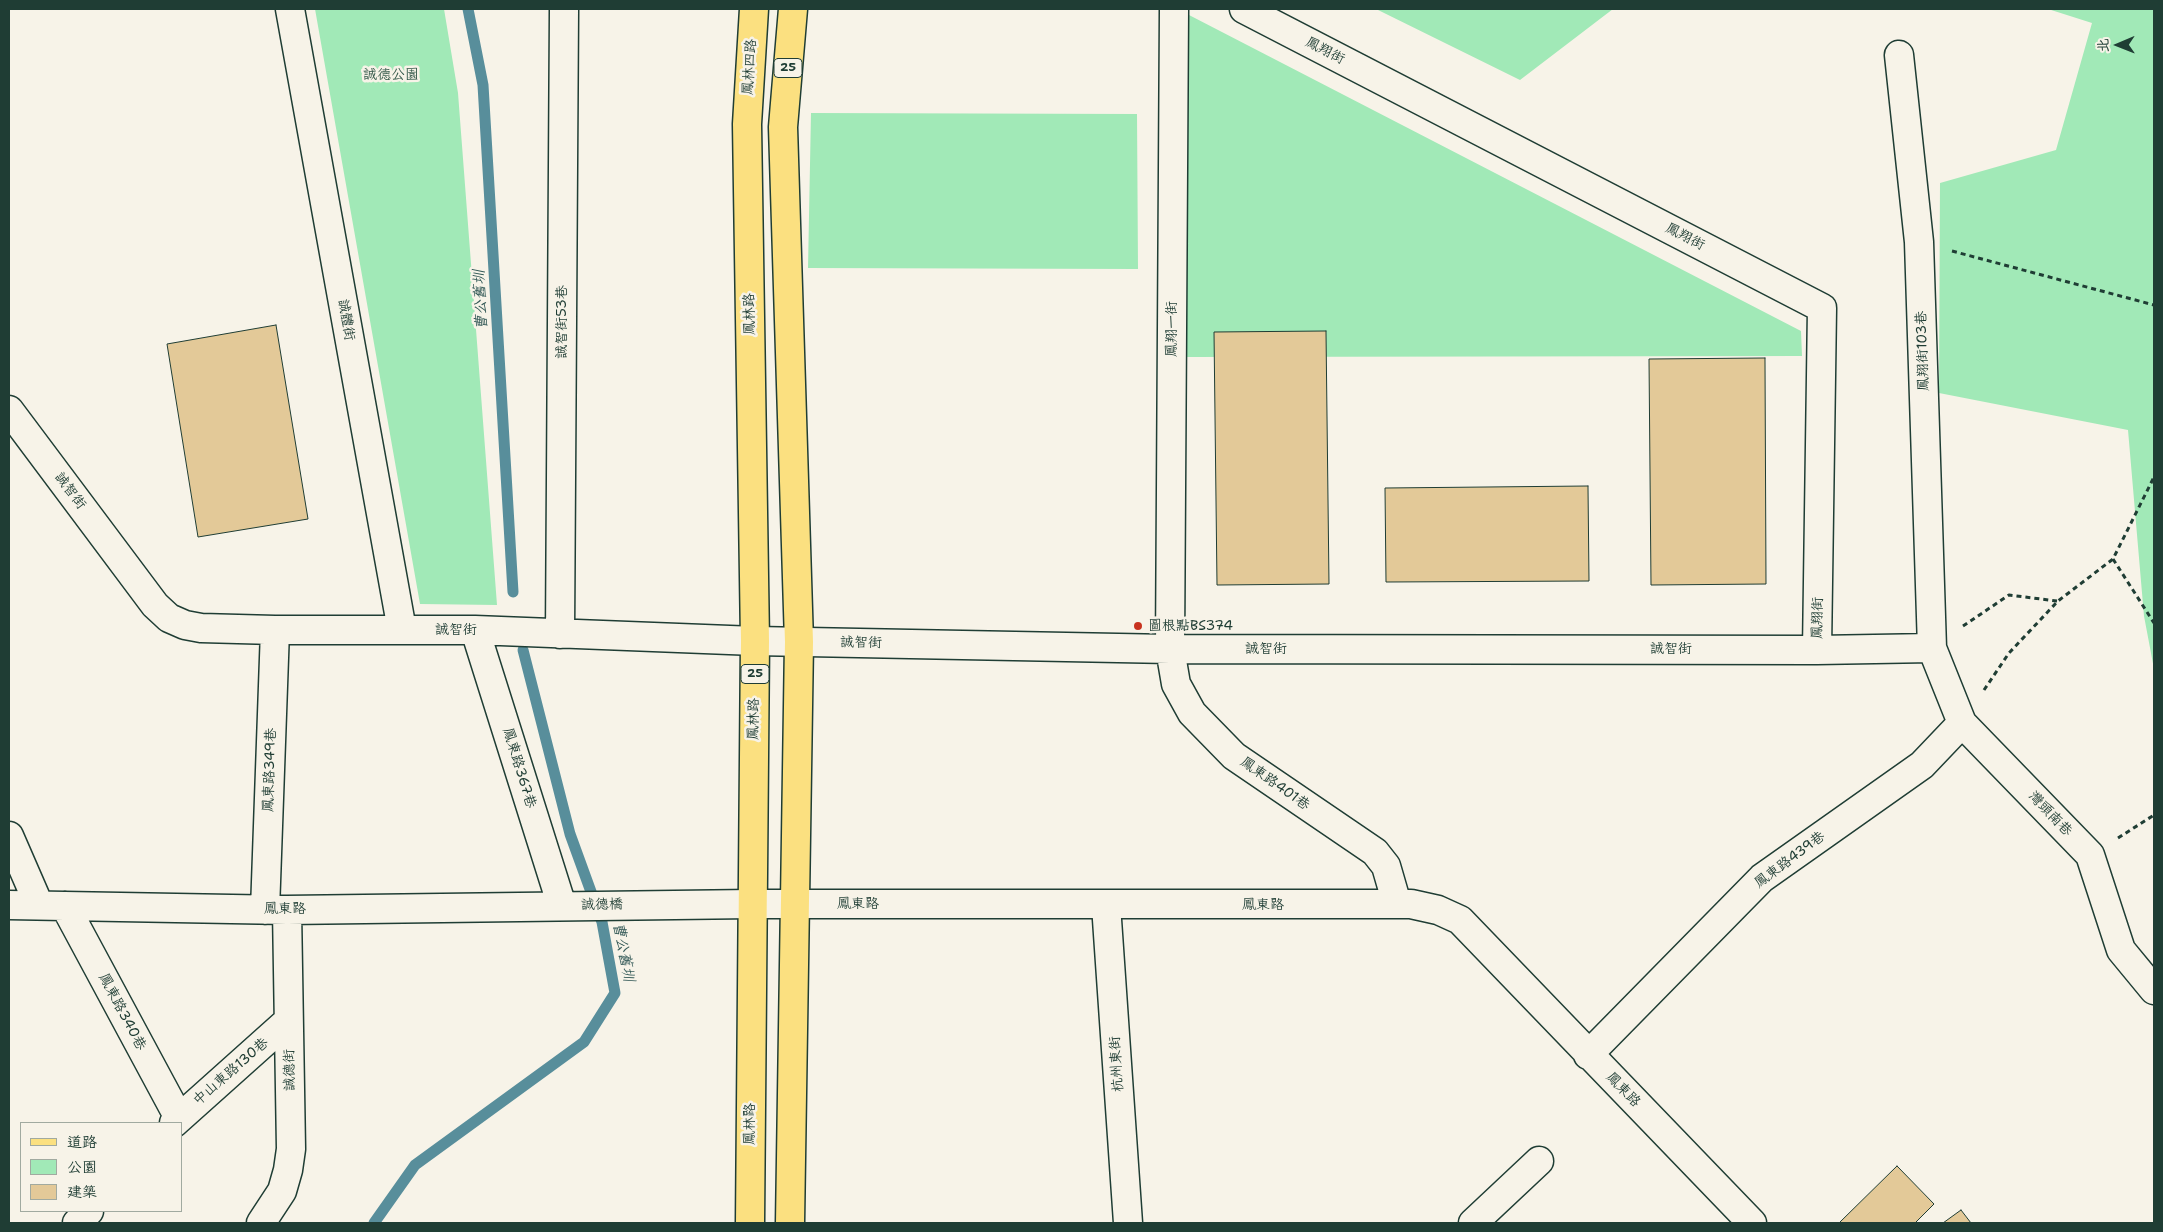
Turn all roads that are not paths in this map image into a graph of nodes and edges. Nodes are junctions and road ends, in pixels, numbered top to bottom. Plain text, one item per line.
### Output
1 (290, 9) edge
2 (754, 9) edge
3 (793, 9) edge
4 (1174, 9) edge
5 (1244, 9) edge
6 (564, 10) dead end
7 (1899, 55) dead end
8 (747, 124) joint
9 (9, 410) edge
10 (275, 630) junction
11 (402, 630) junction
12 (476, 630) junction
13 (560, 634) junction
14 (755, 641) junction
15 (799, 642) junction
16 (1932, 648) junction
17 (1170, 649) junction
18 (1817, 650) junction
19 (1962, 723) junction
20 (9, 836) edge
21 (752, 904) junction
22 (794, 904) junction
23 (1397, 904) junction
24 (9, 905) edge
25 (642, 905) joint
26 (52, 906) junction
27 (562, 906) junction
28 (1106, 906) junction
29 (276, 910) junction
30 (2154, 990) edge
31 (288, 1021) junction
32 (1588, 1055) junction
33 (176, 1120) edge
34 (1539, 1161) dead end
35 (89, 1212) edge
36 (77, 1223) edge
37 (261, 1223) edge
38 (750, 1223) edge
39 (790, 1223) edge
40 (1128, 1223) edge
41 (1473, 1223) edge
42 (1752, 1223) edge

1 - 11 street, 誠體街
2 - 8 main road, 鳳林四路 / 25
3 - 15 main road, 25
4 - 17 street, 鳳翔一街
5 - 18 street, 鳳翔街
6 - 13 street, 誠智街53巷
7 - 16 street, 鳳翔街103巷
8 - 14 main road, 鳳林路 / 25
9 - 10 street, 誠智街
10 - 11 street, 誠智街
10 - 29 street, 鳳東路349巷
11 - 12 street, 誠智街
12 - 13 street, 誠智街
12 - 27 street, 鳳東路367巷
13 - 14 street, 誠智街
14 - 15 street, 誠智街
14 - 21 main road, 鳳林路 / 25
15 - 17 street, 誠智街
15 - 22 main road, 25
16 - 18 street, 誠智街
16 - 19 street, 灣頭南巷
17 - 18 street, 誠智街
17 - 23 street, 鳳東路401巷
19 - 30 street, 灣頭南巷
19 - 32 street, 鳳東路439巷
20 - 26 street, 鳳東路340巷
21 - 22 street, 鳳東路
21 - 25 street, 鳳東路
21 - 38 main road, 鳳林路 / 25
22 - 28 street, 鳳東路
22 - 39 main road, 25
23 - 28 street, 鳳東路
23 - 32 street, 鳳東路
24 - 26 street, 鳳東路
25 - 27 street, 誠德橋
26 - 29 street, 鳳東路
26 - 33 street, 鳳東路340巷
27 - 29 street, 鳳東路
28 - 40 street, 杭州東街
29 - 31 street, 誠德街
31 - 33 street, 中山東路130巷
31 - 37 street, 誠德街
32 - 42 street, 鳳東路
34 - 41 street
35 - 36 street

